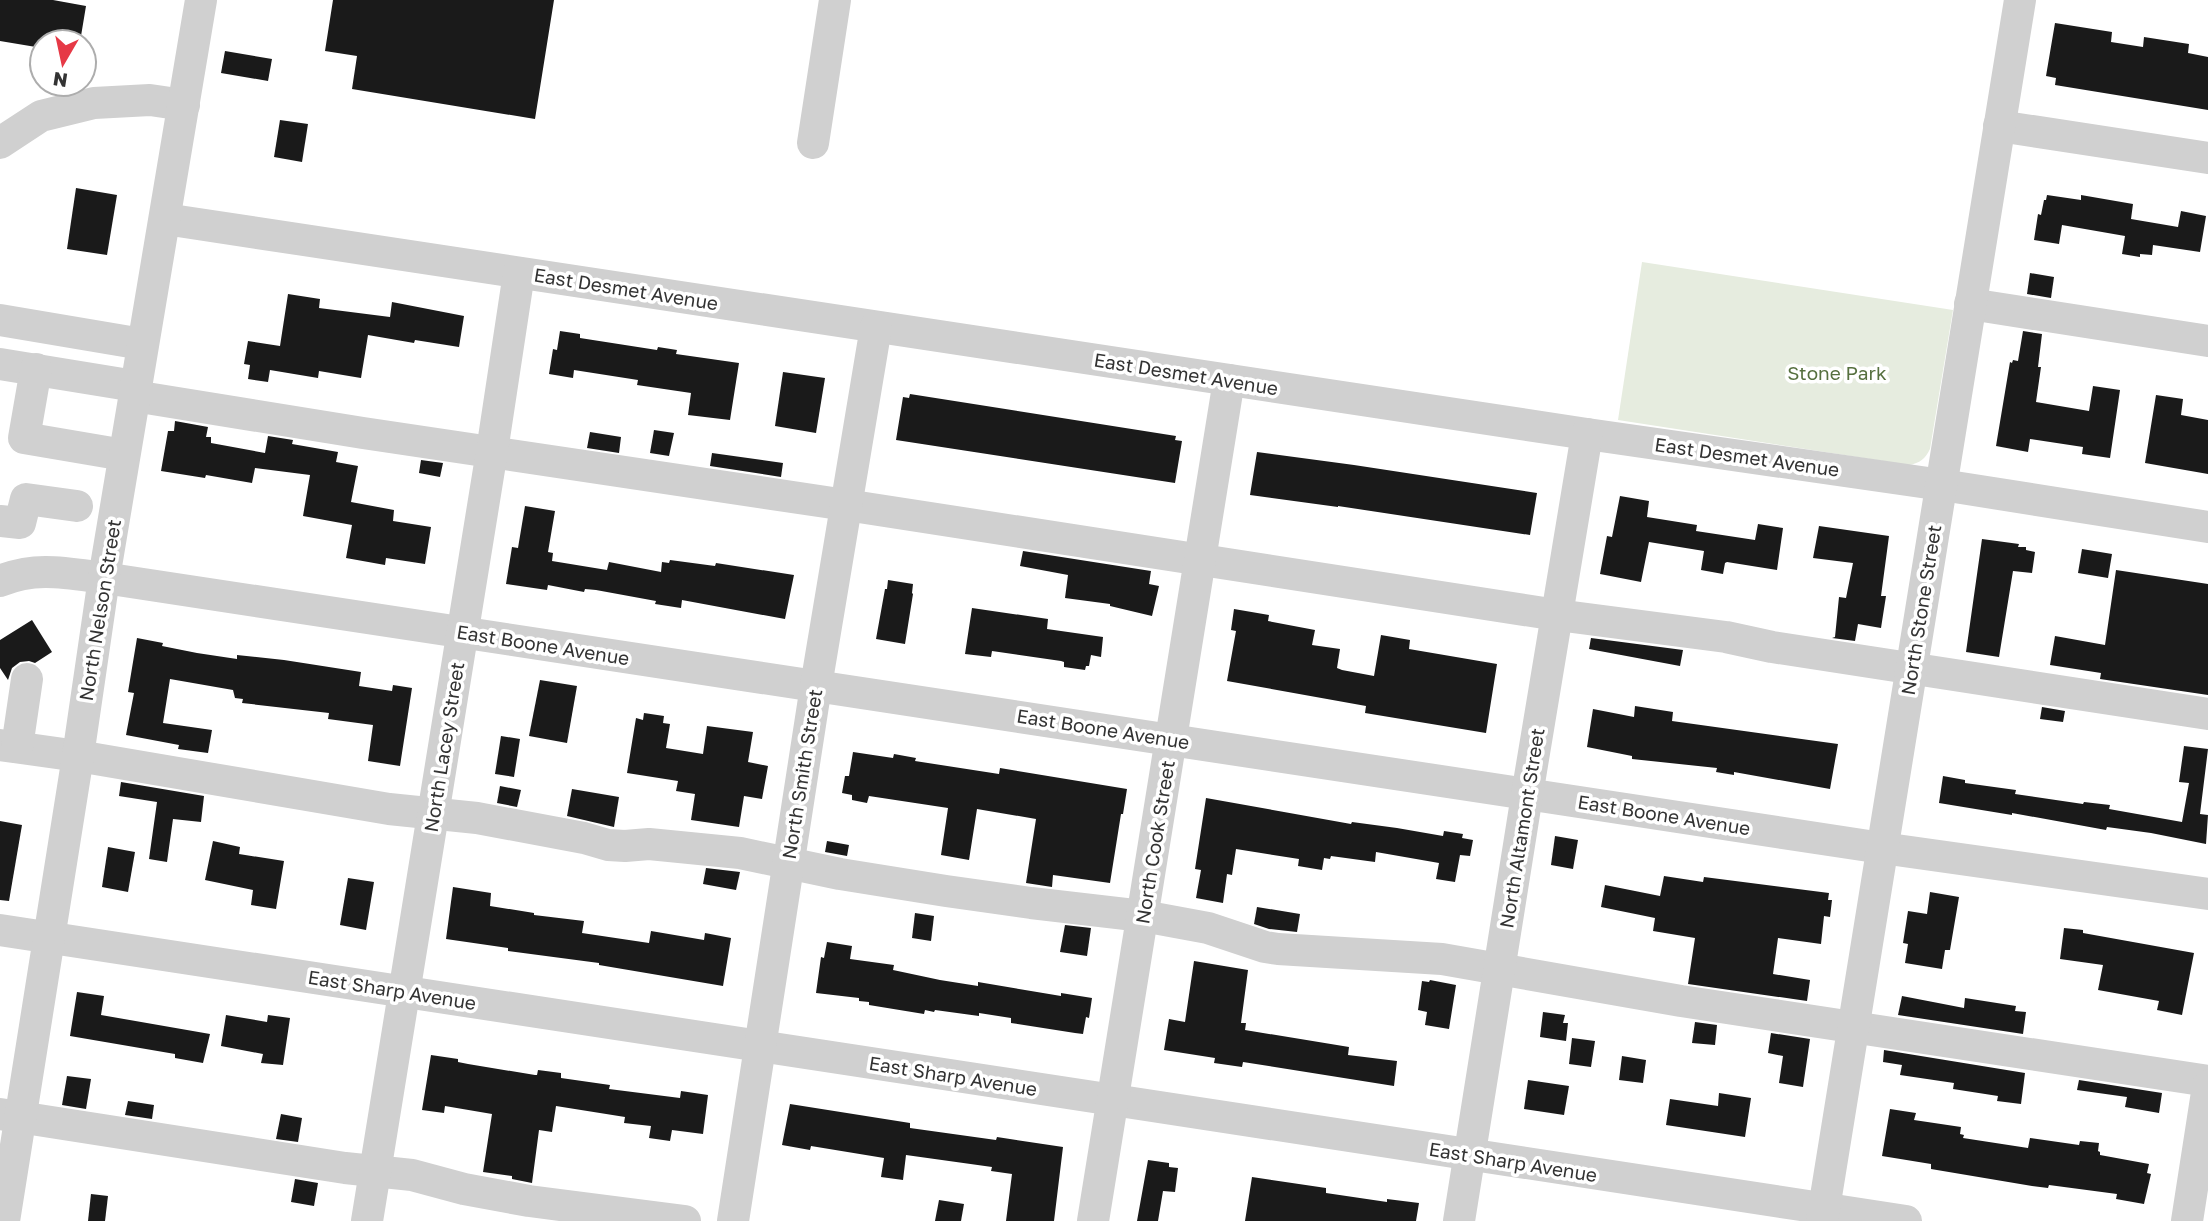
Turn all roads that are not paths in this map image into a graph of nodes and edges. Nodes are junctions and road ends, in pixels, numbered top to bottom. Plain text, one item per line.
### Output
1 (201, 0) edge
2 (835, 0) edge
3 (2020, 0) edge
4 (184, 106) junction
5 (1999, 126) junction
6 (0, 143) edge
7 (813, 143) dead end
8 (2208, 158) edge
9 (165, 219) junction
10 (519, 273) junction
11 (1970, 304) junction
12 (0, 320) edge
13 (876, 327) junction
14 (2208, 341) edge
15 (142, 344) junction
16 (0, 364) edge
17 (36, 369) junction
18 (1229, 380) junction
19 (134, 391) junction
20 (1587, 435) junction
21 (492, 451) junction
22 (124, 455) junction
23 (1942, 485) junction
24 (846, 505) junction
25 (78, 506) dead end
26 (0, 521) edge
27 (2208, 527) edge
28 (1200, 561) junction
29 (4, 573) edge
30 (104, 578) junction
31 (1558, 615) junction
32 (463, 632) junction
33 (1911, 668) junction
34 (27, 679) dead end
35 (816, 686) junction
36 (2208, 713) edge
37 (1171, 739) junction
38 (9, 746) edge
39 (78, 756) junction
40 (1527, 794) junction
41 (433, 813) junction
42 (1882, 848) junction
43 (789, 863) junction
44 (2208, 894) edge
45 (1143, 916) junction
46 (0, 930) edge
47 (49, 937) junction
48 (1499, 968) junction
49 (405, 992) junction
50 (1853, 1028) junction
51 (759, 1046) junction
52 (2208, 1083) edge
53 (1113, 1101) junction
54 (10, 1116) edge
55 (1470, 1156) junction
56 (376, 1170) junction
57 (1823, 1215) edge
58 (4, 1221) edge
59 (368, 1221) edge
60 (685, 1221) edge
61 (733, 1221) edge
62 (1093, 1221) edge
63 (1459, 1221) edge
64 (1906, 1221) edge
65 (2187, 1221) edge

1 - 4 street, North Nelson Street
2 - 7 street
3 - 5 street, North Stone Street
4 - 6 street
4 - 9 street, North Nelson Street
5 - 8 street
5 - 11 street, North Stone Street
9 - 10 street, East Desmet Avenue
9 - 15 street, North Nelson Street
10 - 13 street, East Desmet Avenue
10 - 21 street, North Lacey Street
11 - 14 street
11 - 23 street, North Stone Street
12 - 15 street
13 - 18 street, East Desmet Avenue
13 - 24 street, North Smith Street
15 - 19 street, North Nelson Street
16 - 17 street
17 - 19 street
17 - 22 street
18 - 20 street, East Desmet Avenue
18 - 28 street, North Cook Street
19 - 21 street
19 - 22 street, North Nelson Street
20 - 23 street, East Desmet Avenue
20 - 31 street, North Altamont Street
21 - 24 street
21 - 32 street, North Lacey Street
22 - 30 street, North Nelson Street
23 - 27 street, East Desmet Avenue
23 - 33 street, North Stone Street
24 - 28 street
24 - 35 street, North Smith Street
25 - 26 street
28 - 31 street
28 - 37 street, North Cook Street
29 - 30 street, East Boone Avenue
30 - 32 street, East Boone Avenue
30 - 39 street, North Nelson Street
31 - 33 street
31 - 40 street, North Altamont Street
32 - 35 street, East Boone Avenue
32 - 41 street, North Lacey Street
33 - 36 street
33 - 42 street, North Stone Street
34 - 38 street
35 - 37 street, East Boone Avenue
35 - 43 street, North Smith Street
37 - 40 street, East Boone Avenue
37 - 45 street, North Cook Street
38 - 39 street
39 - 41 street
39 - 47 street, North Nelson Street
40 - 42 street, East Boone Avenue
40 - 48 street, North Altamont Street
41 - 43 street
41 - 49 street, North Lacey Street
42 - 44 street, East Boone Avenue
42 - 50 street, North Stone Street
43 - 45 street
43 - 51 street, North Smith Street
45 - 48 street
45 - 53 street, North Cook Street
46 - 47 street, East Sharp Avenue
47 - 49 street, East Sharp Avenue
47 - 54 street, North Nelson Street
48 - 50 street
48 - 55 street, North Altamont Street
49 - 51 street, East Sharp Avenue
49 - 56 street, North Lacey Street
50 - 52 street
50 - 57 street, North Stone Street
51 - 53 street, East Sharp Avenue
51 - 61 street, North Smith Street
52 - 65 street
53 - 55 street, East Sharp Avenue
53 - 62 street, North Cook Street
54 - 56 street
54 - 58 street, North Nelson Street
55 - 57 street, East Sharp Avenue
55 - 63 street, North Altamont Street
56 - 59 street, North Lacey Street
56 - 60 street
57 - 64 street, East Sharp Avenue

